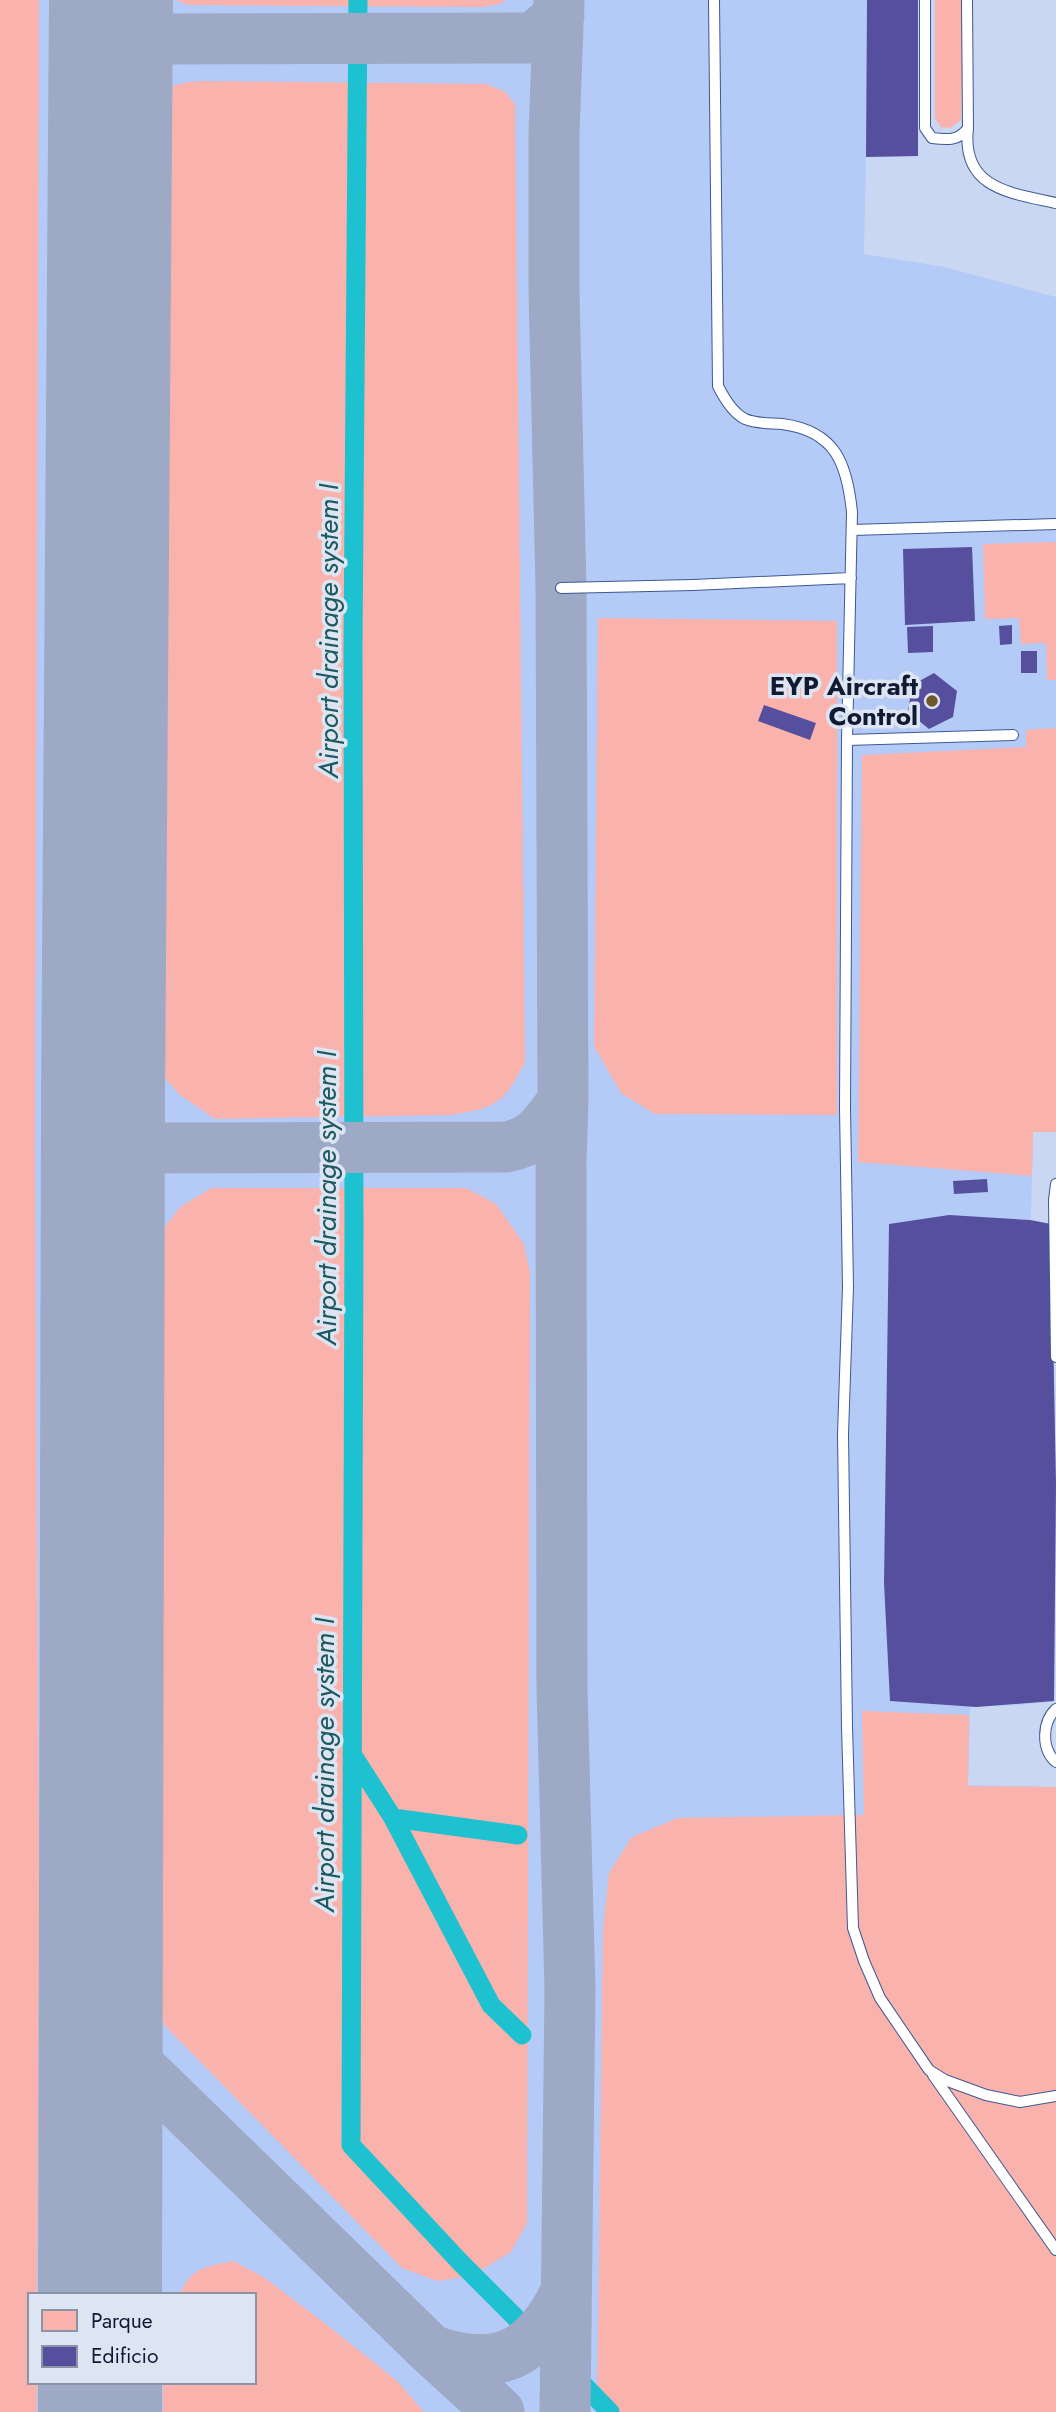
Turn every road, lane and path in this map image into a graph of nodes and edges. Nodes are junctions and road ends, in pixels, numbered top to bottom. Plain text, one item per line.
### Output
1 (714, 0) edge
2 (925, 0) edge
3 (968, 0) edge
4 (968, 128) junction
5 (1056, 203) edge
6 (1056, 524) edge
7 (852, 530) junction
8 (851, 578) junction
9 (561, 588) dead end
10 (1013, 735) dead end
11 (847, 740) junction
12 (1056, 1184) edge
13 (1056, 1357) edge
14 (1056, 1709) edge
15 (1056, 1762) edge
16 (929, 2070) junction
17 (1056, 2096) edge
18 (1056, 2250) edge

1 - 7 lane
2 - 4 lane
3 - 4 lane
4 - 5 lane
6 - 7 lane
7 - 8 lane
8 - 9 lane
8 - 11 lane
10 - 11 lane
11 - 16 lane
12 - 13 lane
14 - 15 lane
16 - 17 lane
16 - 18 lane

